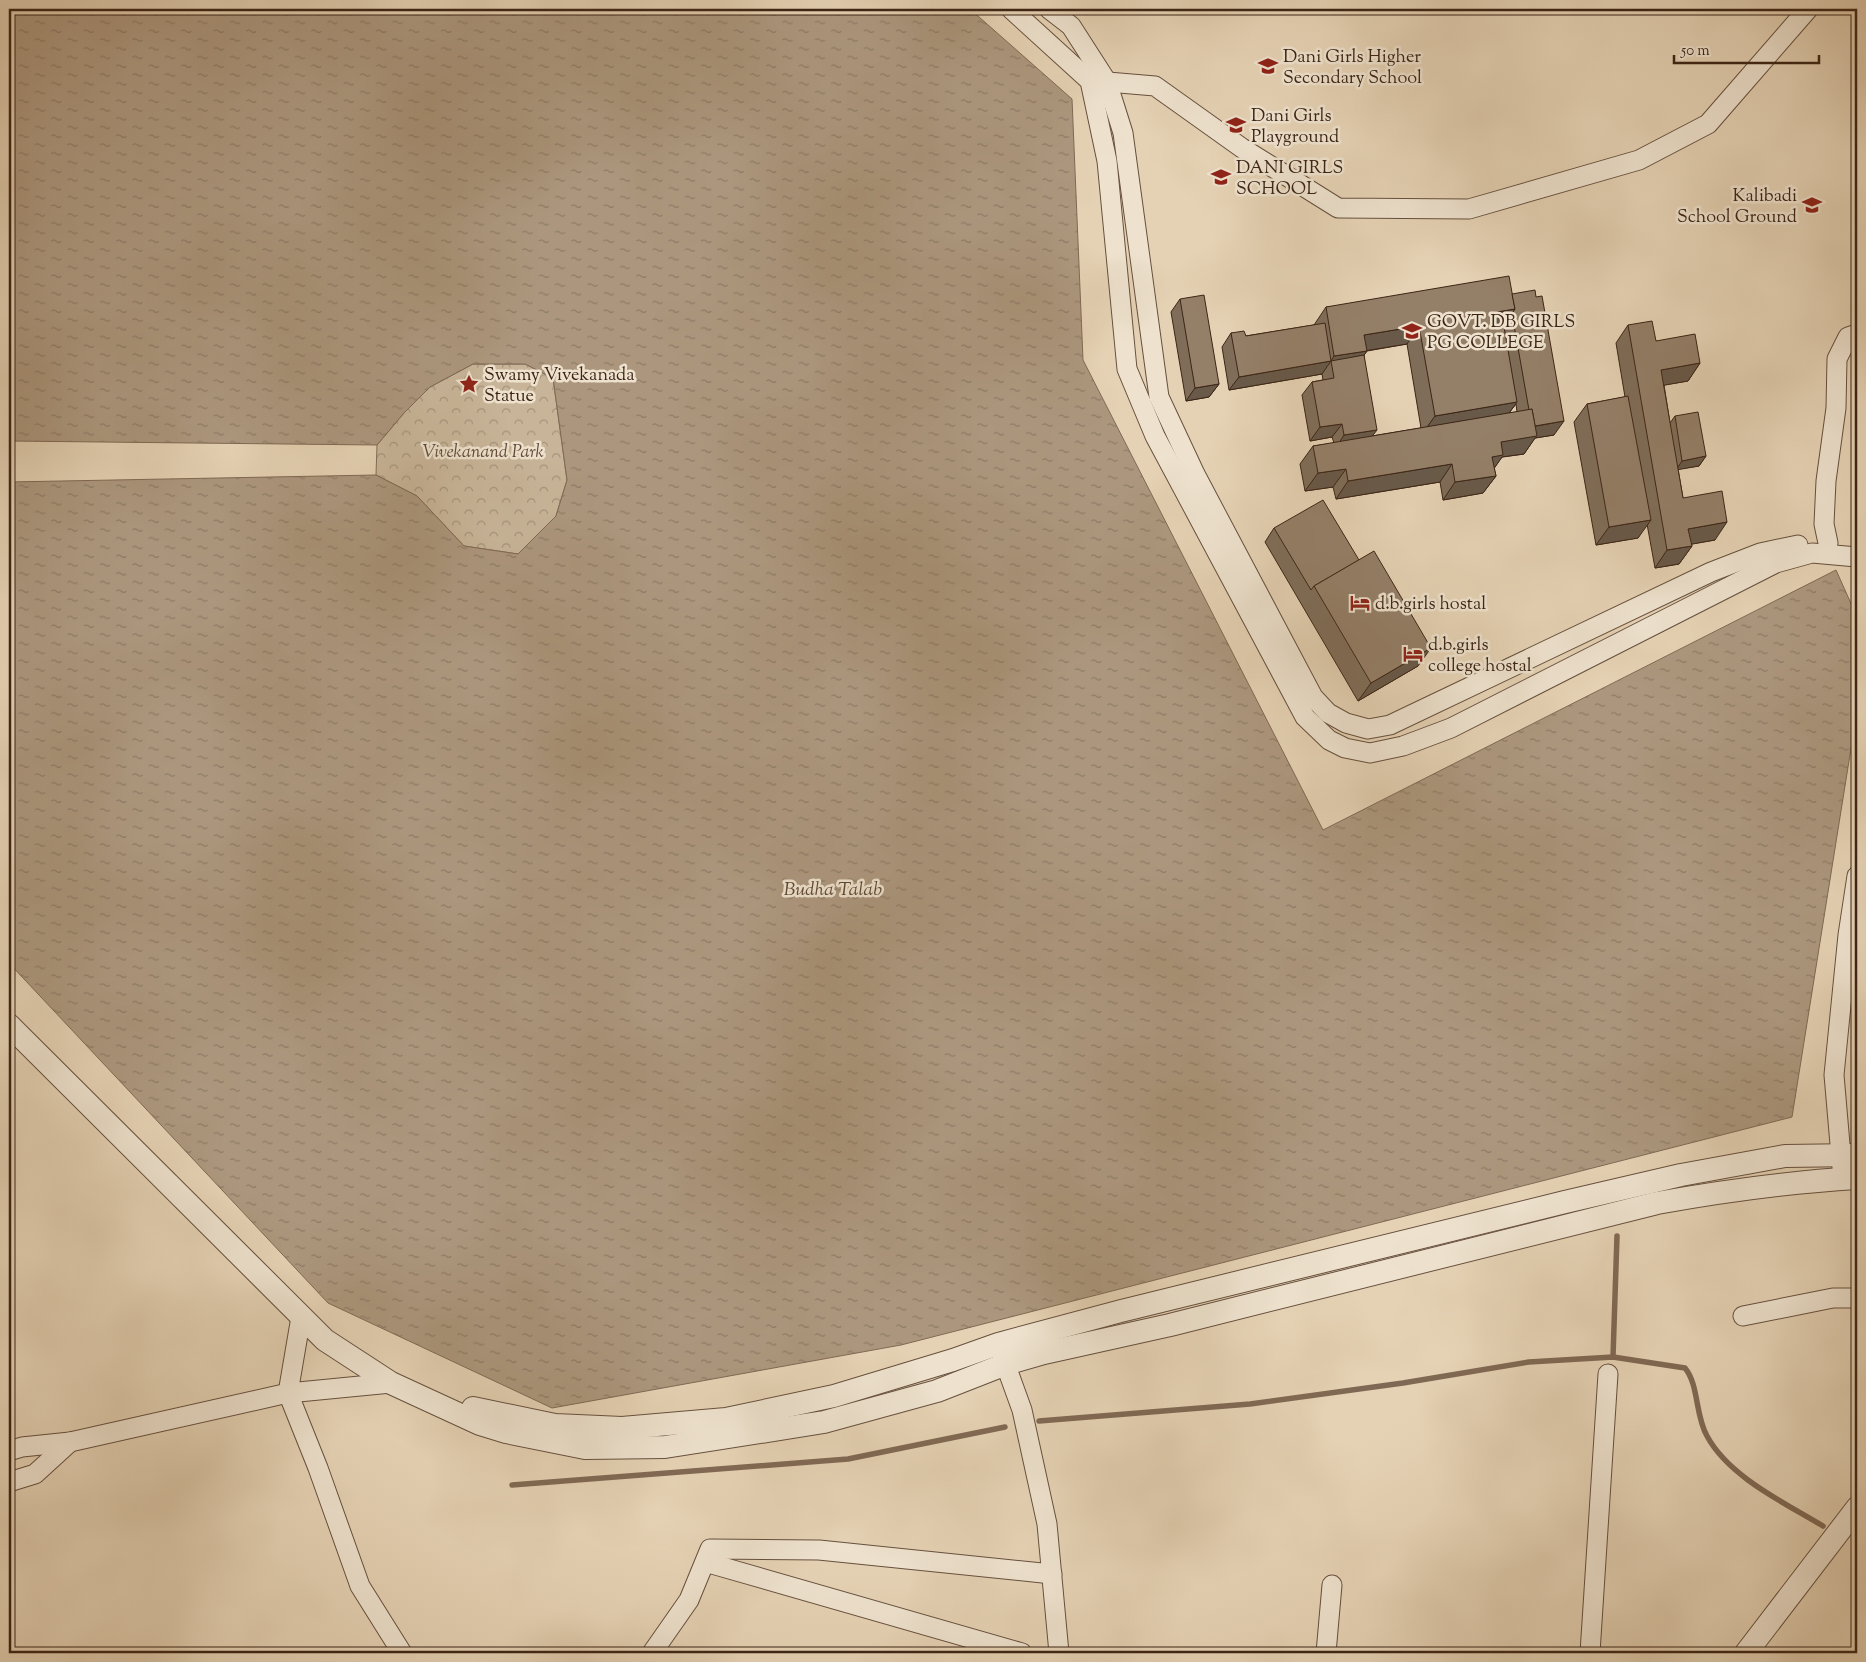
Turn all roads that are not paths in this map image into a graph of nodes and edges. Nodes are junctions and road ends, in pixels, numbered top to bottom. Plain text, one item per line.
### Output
1 (1011, 9) edge
2 (1049, 9) edge
3 (1808, 9) edge
4 (1099, 82) junction
5 (1857, 334) edge
6 (1828, 544) junction
7 (1857, 557) edge
8 (1857, 876) edge
9 (9, 1025) edge
10 (1849, 1155) edge
11 (1850, 1179) edge
12 (1857, 1298) edge
13 (1743, 1316) dead end
14 (300, 1317) junction
15 (1002, 1354) junction
16 (1608, 1374) dead end
17 (401, 1387) junction
18 (288, 1393) junction
19 (70, 1442) junction
20 (9, 1451) edge
21 (9, 1482) edge
22 (1857, 1508) edge
23 (705, 1562) junction
24 (1052, 1574) junction
25 (1332, 1584) dead end
26 (402, 1653) edge
27 (652, 1653) edge
28 (1022, 1653) edge
29 (1059, 1653) edge
30 (1326, 1653) edge
31 (1590, 1653) edge
32 (1746, 1653) edge

1 - 4 street
2 - 4 street
3 - 4 street
4 - 6 street
4 - 7 street
5 - 6 street
6 - 7 street
8 - 10 street
9 - 14 street
10 - 11 street
10 - 15 street
11 - 15 street
12 - 13 street
14 - 17 street
14 - 18 street
15 - 17 street
15 - 24 street
16 - 31 street
17 - 18 street
18 - 19 street
18 - 26 street
19 - 20 street
19 - 21 street
22 - 32 street
23 - 24 street
23 - 27 street
23 - 28 street
24 - 29 street
25 - 30 street

